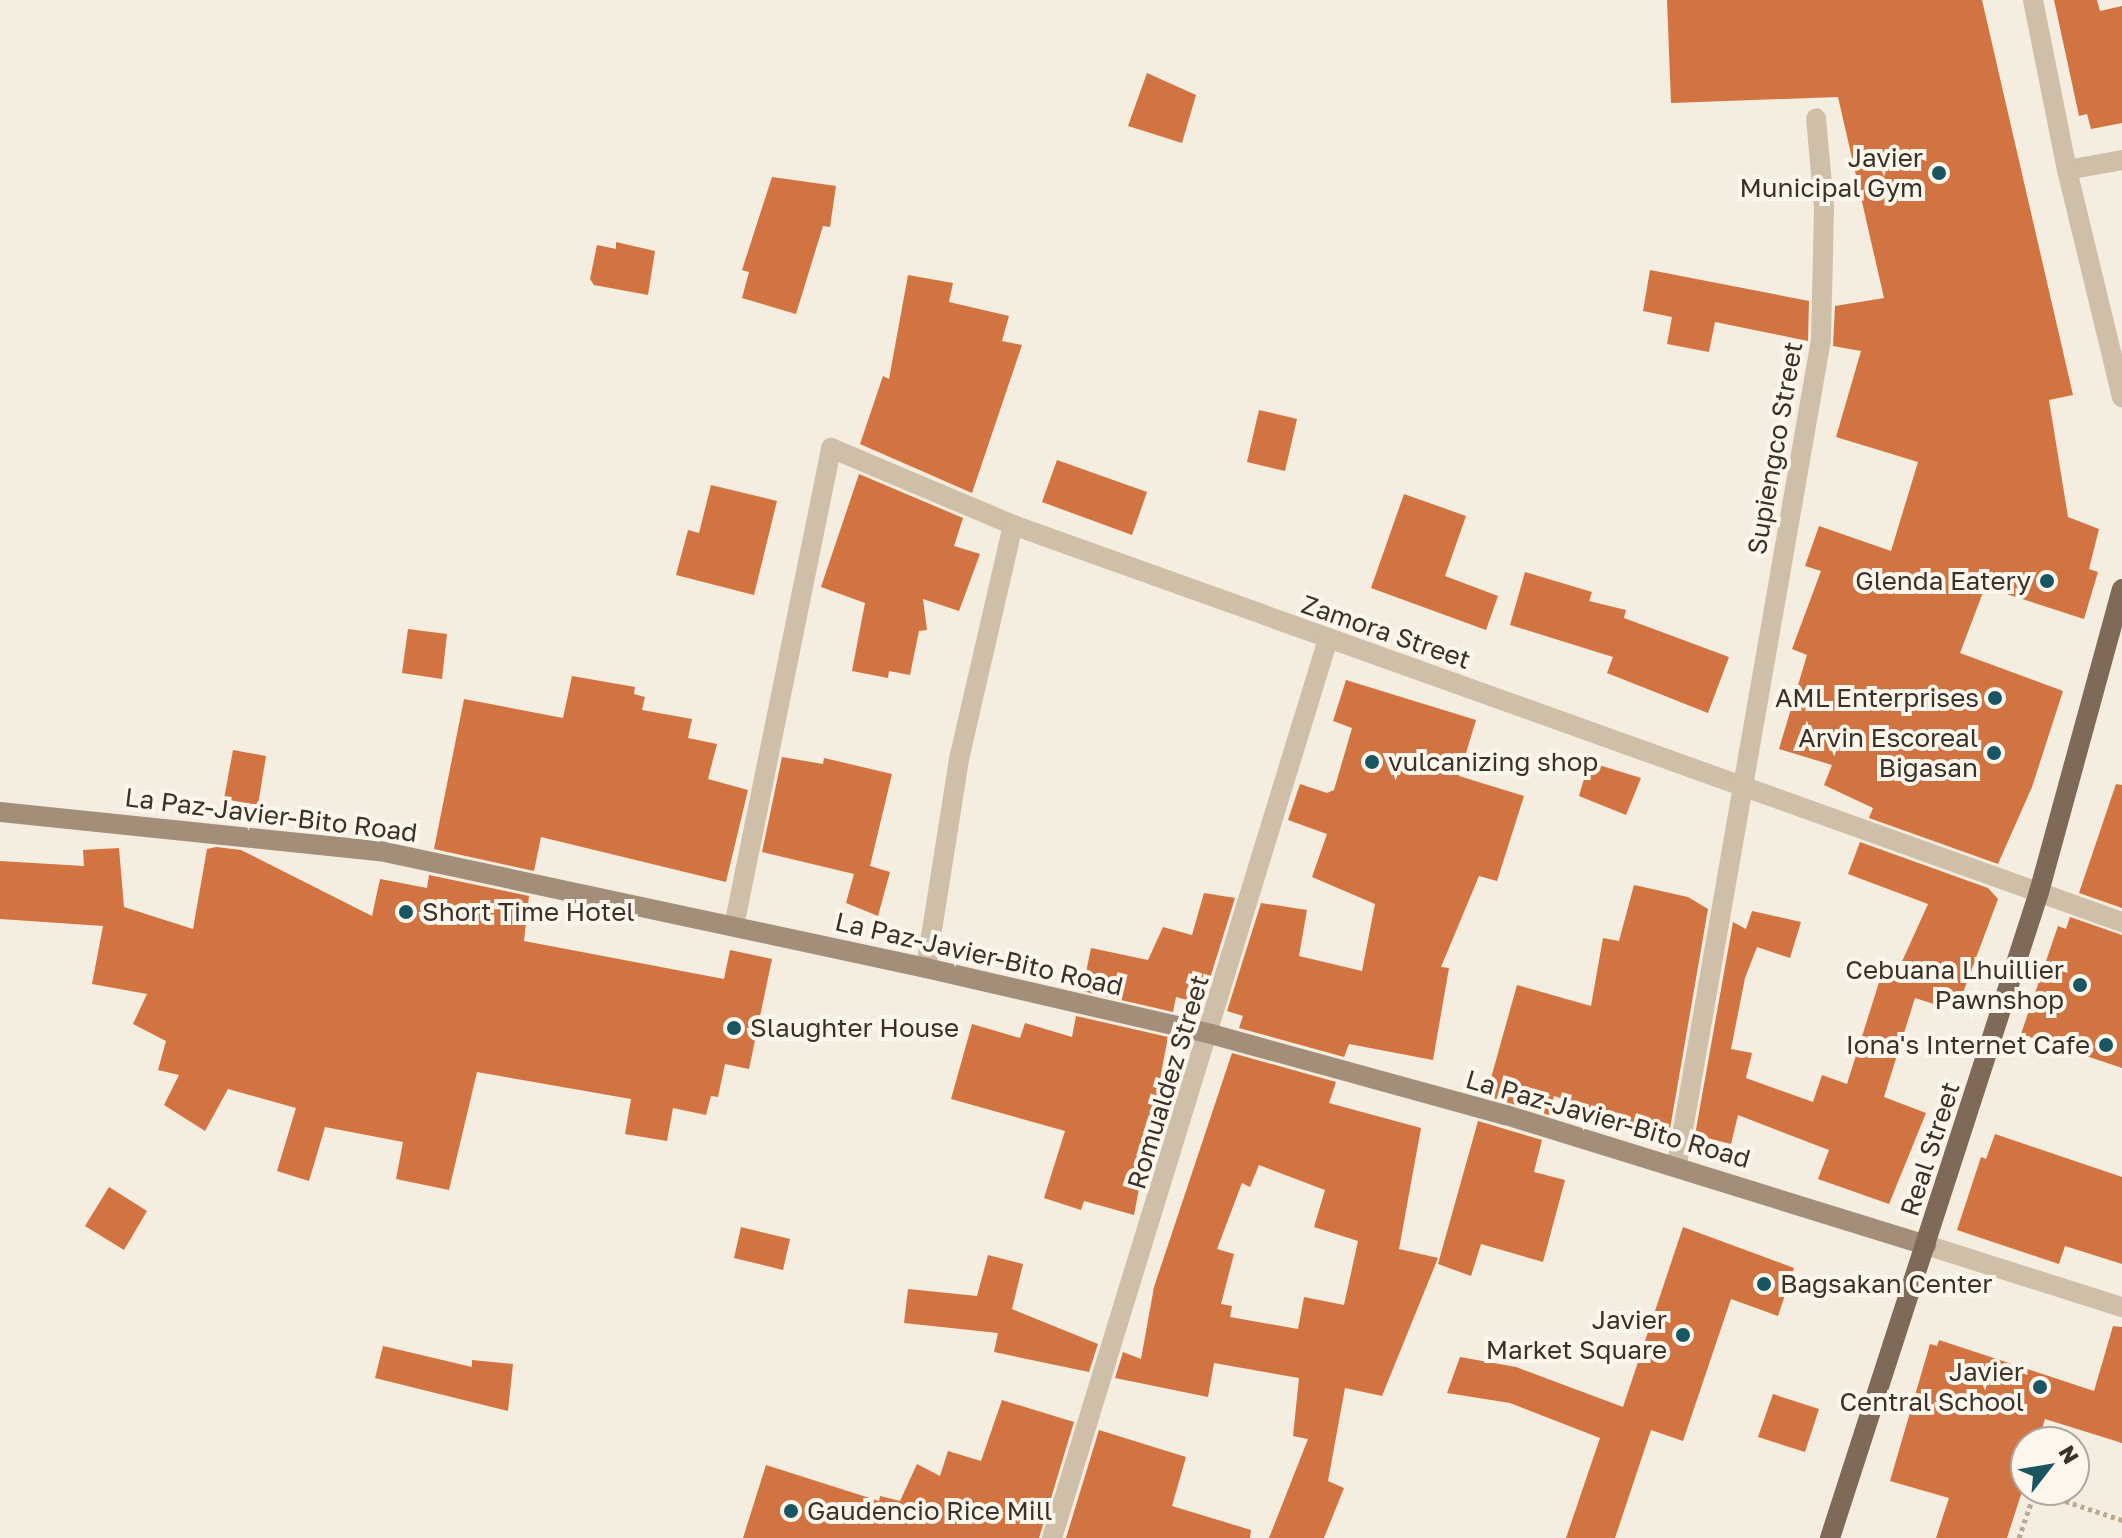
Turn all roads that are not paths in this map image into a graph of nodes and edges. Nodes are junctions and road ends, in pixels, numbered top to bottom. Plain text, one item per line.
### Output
1 (2033, 0) edge
2 (1816, 118) dead end
3 (2122, 160) edge
4 (2067, 170) junction
5 (2122, 397) edge
6 (1013, 525) junction
7 (2122, 589) edge
8 (1328, 639) junction
9 (1744, 783) junction
10 (0, 812) edge
11 (2039, 892) junction
12 (2122, 922) edge
13 (734, 926) junction
14 (926, 968) junction
15 (1211, 1034) junction
16 (1677, 1164) junction
17 (1926, 1245) junction
18 (2122, 1307) edge
19 (1052, 1538) edge
20 (1830, 1538) edge

1 - 4 street
2 - 9 street, Supiengco Street
3 - 4 street
4 - 5 street
6 - 8 street, Zamora Street
6 - 13 street, Zamora Street
6 - 14 street
7 - 11 main road, Real Street
8 - 9 street, Zamora Street
8 - 15 street, Romualdez Street
9 - 11 street, Zamora Street
9 - 16 street, Supiengco Street
10 - 13 main road, La Paz-Javier-Bito Road
11 - 12 street
11 - 17 main road, Real Street
13 - 14 main road, La Paz-Javier-Bito Road
14 - 15 main road, La Paz-Javier-Bito Road
15 - 16 main road, La Paz-Javier-Bito Road
15 - 19 street, Romualdez Street
16 - 17 main road, La Paz-Javier-Bito Road
17 - 18 street
17 - 20 main road, Real Street

